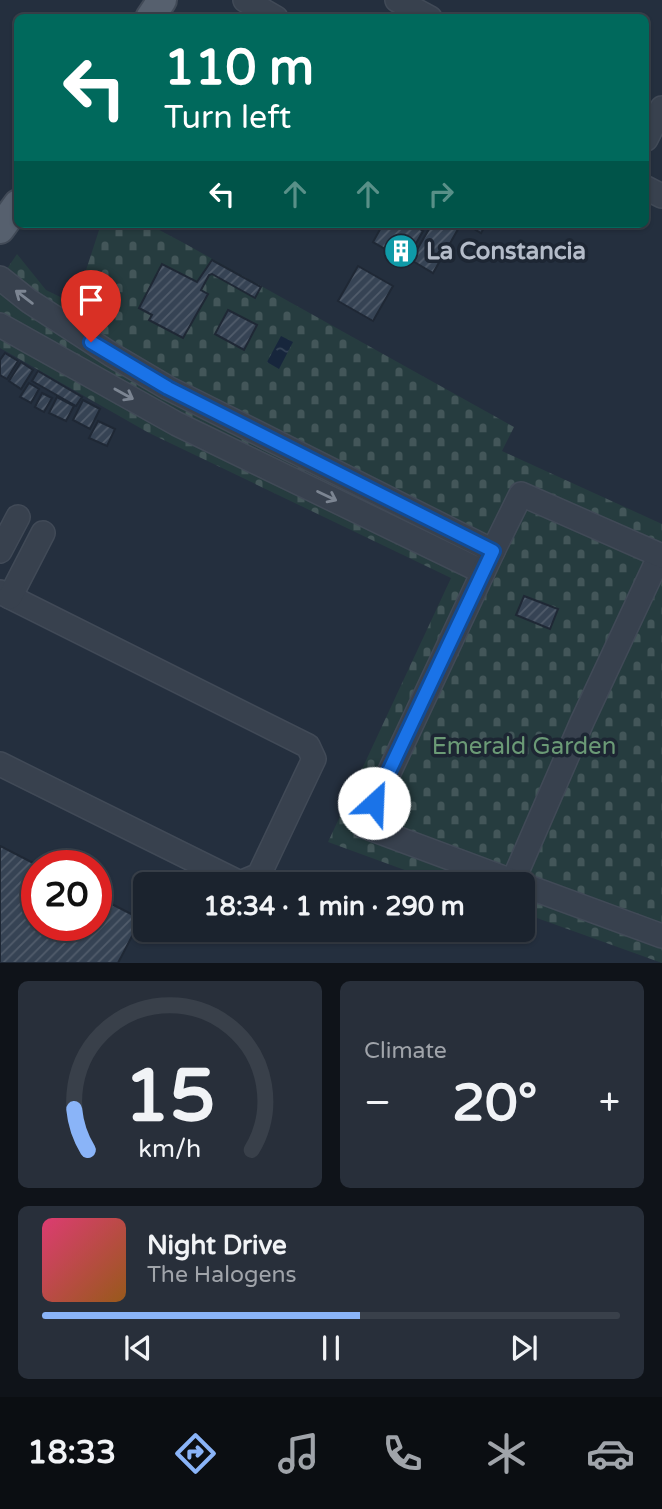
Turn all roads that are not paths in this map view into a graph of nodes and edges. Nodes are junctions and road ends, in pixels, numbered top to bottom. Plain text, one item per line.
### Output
1 (245, 0) edge
2 (397, 0) edge
3 (269, 14) edge
4 (423, 14) edge
5 (662, 108) edge
6 (649, 131) edge
7 (14, 210) edge
8 (0, 229) edge
9 (0, 278) edge
10 (0, 325) edge
11 (18, 517) dead end
12 (43, 533) dead end
13 (0, 551) edge
14 (661, 556) edge
15 (488, 561) junction
16 (5, 595) edge
17 (0, 764) edge
18 (489, 872) edge
19 (523, 872) edge
20 (535, 888) edge
21 (660, 929) edge

1 - 3 street
2 - 4 street
5 - 6 street
7 - 8 main road
15 -> 9 street
10 -> 15 street
11 - 13 street
12 - 16 street
14 - 15 street
14 - 19 street
15 - 18 street
16 - 17 street
20 - 21 street

